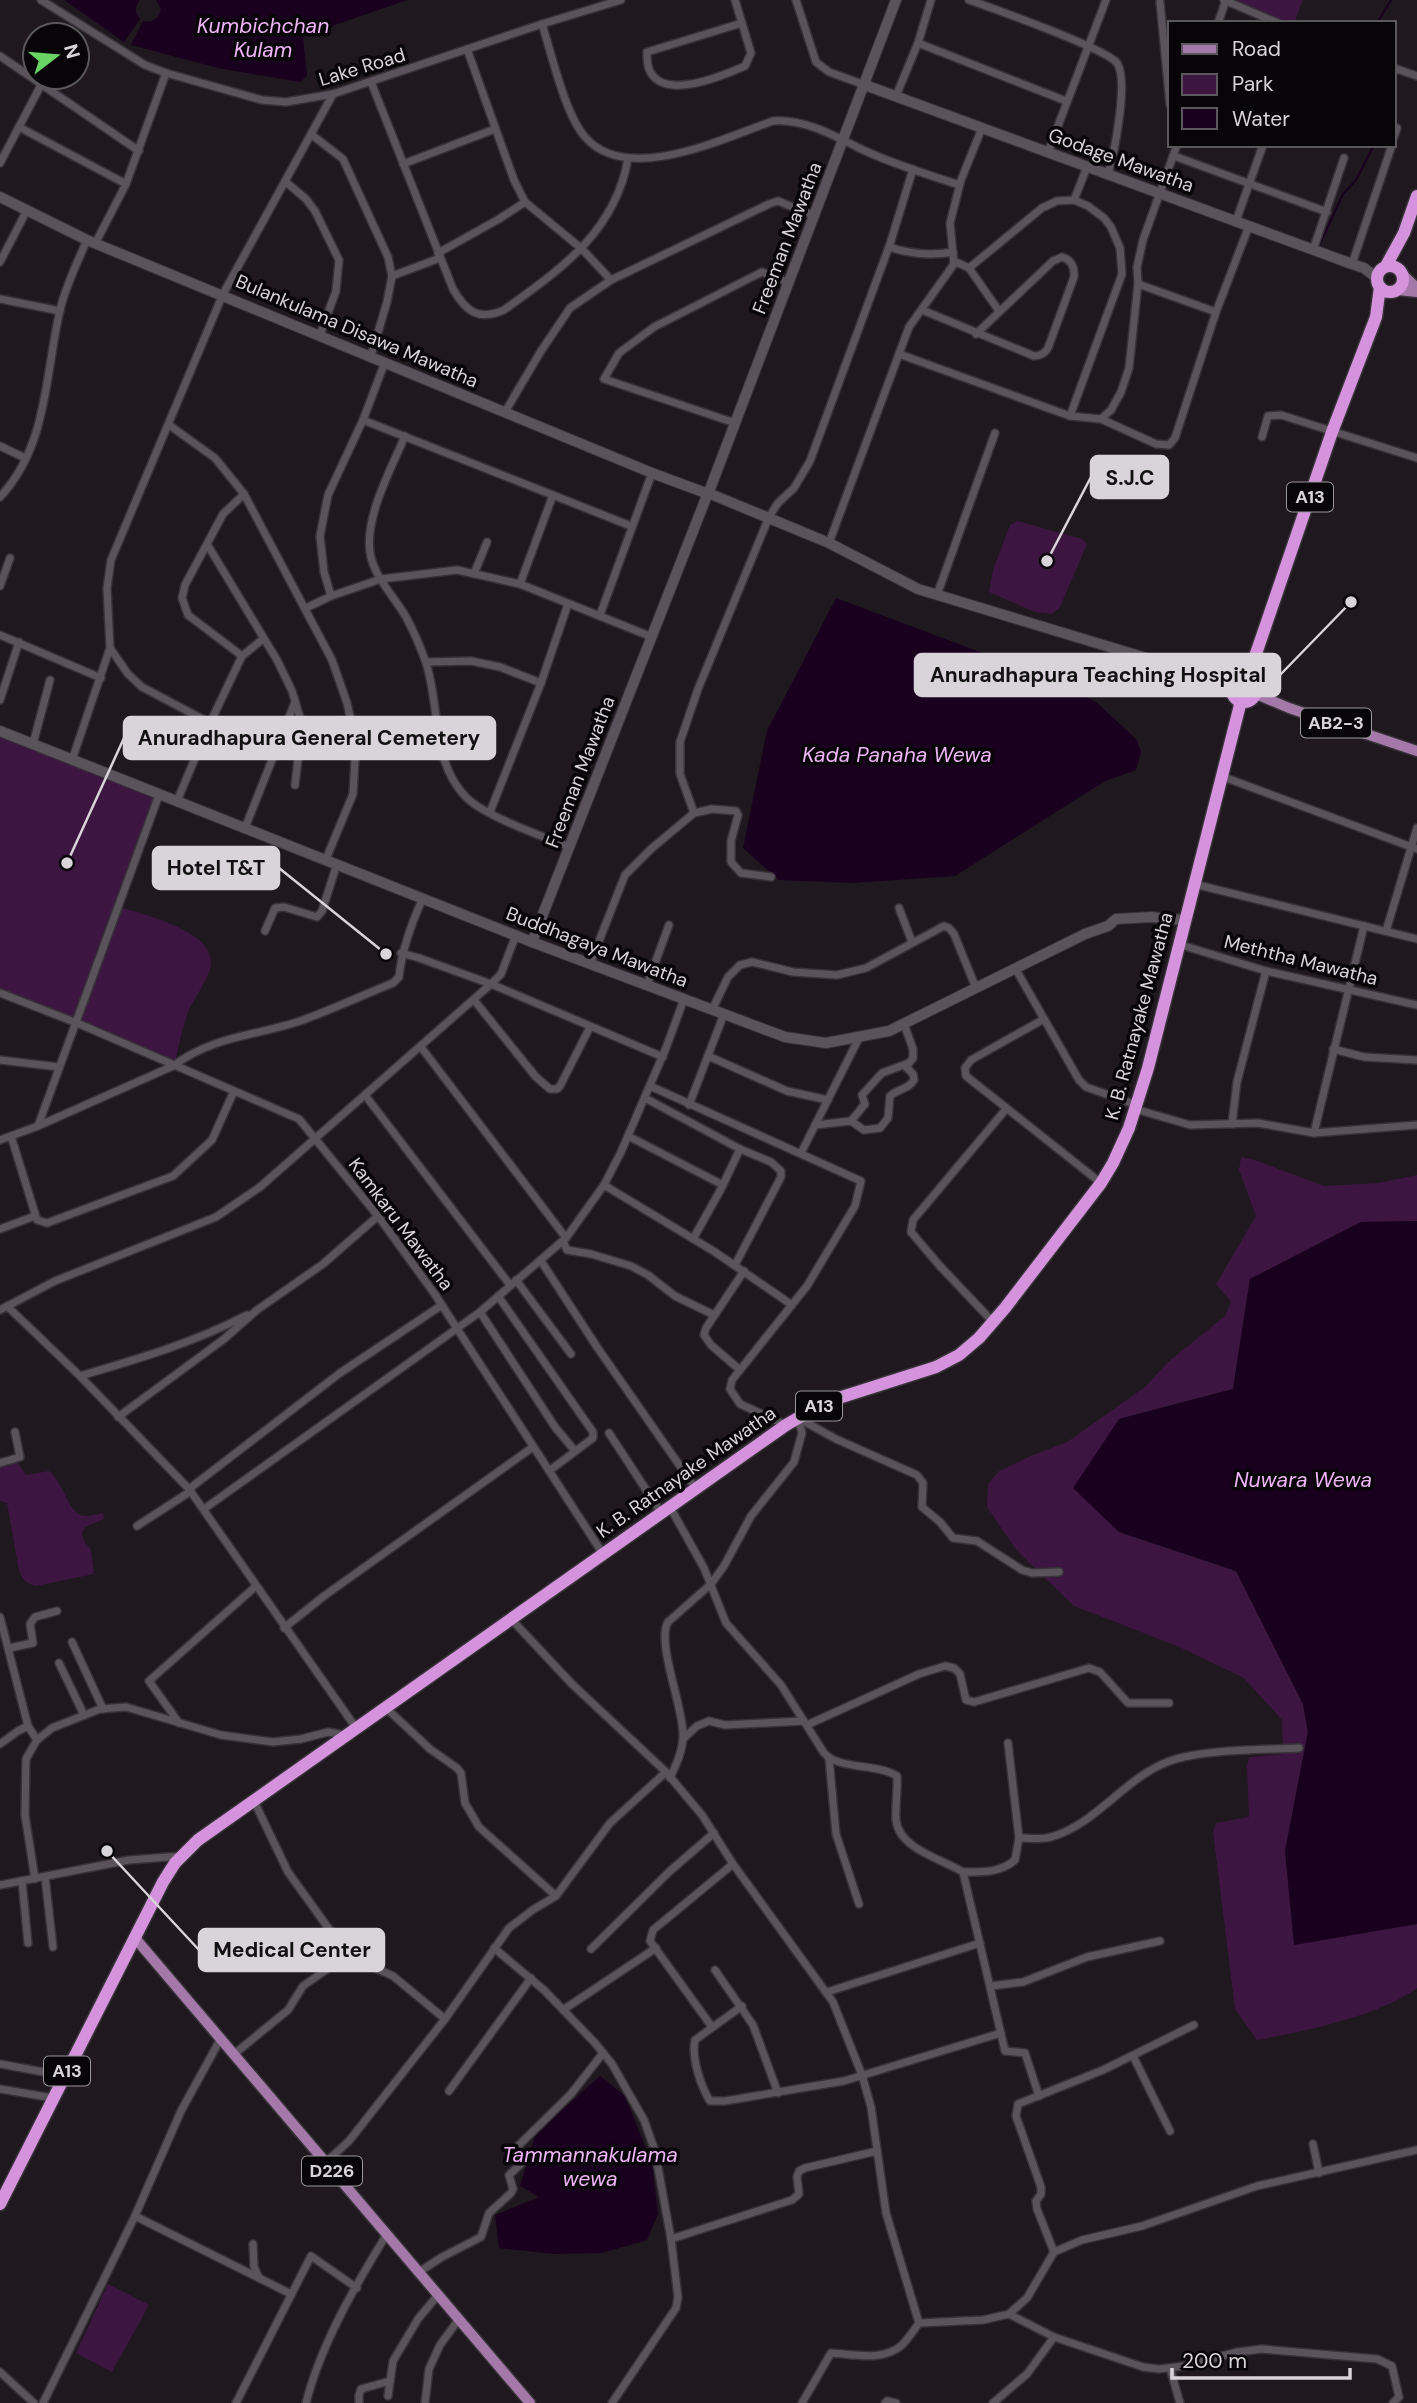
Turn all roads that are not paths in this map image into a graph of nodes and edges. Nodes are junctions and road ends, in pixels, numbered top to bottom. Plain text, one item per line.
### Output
1 (41, 0) edge
2 (621, 0) edge
3 (735, 0) edge
4 (796, 0) edge
5 (896, 0) edge
6 (931, 0) edge
7 (969, 0) edge
8 (1106, 0) edge
9 (1226, 0) edge
10 (1160, 1) edge
11 (1219, 21) edge
12 (1273, 21) edge
13 (742, 23) junction
14 (542, 24) junction
15 (918, 43) junction
16 (1086, 46) junction
17 (467, 49) junction
18 (0, 56) edge
19 (1396, 69) edge
20 (21, 71) edge
21 (166, 73) junction
22 (1417, 76) edge
23 (371, 82) junction
24 (1168, 83) edge
25 (865, 85) junction
26 (38, 91) edge
27 (50, 91) edge
28 (333, 94) junction
29 (896, 96) junction
30 (1066, 101) junction
31 (19, 127) junction
32 (982, 128) junction
33 (1397, 128) dead end
34 (495, 129) junction
35 (1396, 131) edge
36 (313, 135) junction
37 (845, 139) junction
38 (1176, 147) edge
39 (1262, 147) edge
40 (1391, 147) edge
41 (139, 151) junction
42 (1048, 152) junction
43 (1174, 156) junction
44 (1343, 158) dead end
45 (628, 159) junction
46 (0, 163) edge
47 (403, 163) junction
48 (1087, 167) junction
49 (913, 169) junction
50 (1108, 174) junction
51 (286, 182) junction
52 (126, 184) junction
53 (1249, 184) junction
54 (960, 185) junction
55 (1161, 194) junction
56 (1417, 196) edge
57 (0, 197) edge
58 (1074, 200) junction
59 (525, 202) junction
60 (27, 210) junction
61 (1327, 212) junction
62 (815, 216) junction
63 (1236, 221) junction
64 (1249, 226) junction
65 (1404, 233) junction
66 (92, 241) junction
67 (889, 247) junction
68 (582, 250) junction
69 (1313, 250) junction
70 (953, 252) junction
71 (439, 256) junction
72 (954, 261) junction
73 (0, 262) edge
74 (1352, 264) junction
75 (969, 268) junction
76 (1401, 273) junction
77 (1381, 275) junction
78 (392, 276) junction
79 (611, 280) junction
80 (789, 283) junction
81 (1138, 284) junction
82 (1417, 290) edge
83 (1396, 291) junction
84 (223, 295) junction
85 (0, 299) edge
86 (922, 310) junction
87 (60, 311) junction
88 (999, 312) junction
89 (1216, 312) junction
90 (1376, 317) junction
91 (976, 334) junction
92 (320, 335) junction
93 (900, 354) junction
94 (371, 356) junction
95 (385, 362) junction
96 (505, 412) junction
97 (1070, 416) junction
98 (363, 419) junction
99 (1101, 419) junction
100 (735, 423) junction
101 (169, 425) junction
102 (1332, 432) junction
103 (995, 433) dead end
104 (405, 436) junction
105 (1262, 437) dead end
106 (0, 446) edge
107 (25, 458) junction
108 (1417, 458) edge
109 (652, 472) junction
110 (708, 493) junction
111 (244, 494) junction
112 (553, 495) junction
113 (0, 497) edge
114 (769, 517) junction
115 (631, 526) junction
116 (486, 542) dead end
117 (829, 543) junction
118 (207, 544) junction
119 (10, 558) dead end
120 (474, 574) junction
121 (381, 579) junction
122 (520, 584) junction
123 (0, 586) edge
124 (937, 595) junction
125 (331, 596) junction
126 (568, 604) junction
127 (306, 608) junction
128 (600, 615) junction
129 (0, 635) edge
130 (652, 638) junction
131 (263, 639) junction
132 (19, 642) junction
133 (110, 648) junction
134 (243, 656) junction
135 (426, 662) junction
136 (1248, 677) junction
137 (101, 678) junction
138 (50, 680) dead end
139 (541, 682) junction
140 (1232, 684) junction
141 (1256, 694) junction
142 (0, 700) edge
143 (296, 701) junction
144 (1241, 701) junction
145 (210, 723) junction
146 (0, 731) edge
147 (33, 744) junction
148 (1417, 751) edge
149 (72, 760) junction
150 (1221, 776) junction
151 (295, 785) dead end
152 (159, 794) junction
153 (177, 801) junction
154 (490, 812) junction
155 (694, 813) junction
156 (245, 828) junction
157 (1417, 828) edge
158 (569, 848) junction
159 (1414, 848) edge
160 (326, 859) junction
161 (337, 864) junction
162 (771, 877) dead end
163 (1194, 884) junction
164 (422, 898) junction
165 (899, 908) dead end
166 (1184, 920) junction
167 (668, 925) dead end
168 (1364, 926) junction
169 (265, 931) dead end
170 (1386, 931) junction
171 (516, 935) junction
172 (1417, 939) edge
173 (532, 942) junction
174 (912, 942) junction
175 (1178, 944) junction
176 (401, 953) junction
177 (590, 964) junction
178 (1015, 968) junction
179 (1266, 971) junction
180 (491, 984) junction
181 (647, 985) junction
182 (976, 988) junction
183 (1347, 989) junction
184 (0, 993) edge
185 (684, 999) junction
186 (474, 1000) junction
187 (1417, 1005) edge
188 (712, 1010) junction
189 (724, 1014) junction
190 (1044, 1019) junction
191 (77, 1023) junction
192 (904, 1024) junction
193 (590, 1027) junction
194 (860, 1036) junction
195 (421, 1047) junction
196 (1333, 1049) junction
197 (708, 1056) junction
198 (663, 1057) junction
199 (0, 1060) edge
200 (1417, 1060) edge
201 (909, 1062) junction
202 (173, 1066) junction
203 (59, 1067) junction
204 (650, 1086) junction
205 (234, 1091) junction
206 (365, 1095) junction
207 (645, 1098) junction
208 (828, 1100) junction
209 (689, 1105) junction
210 (1136, 1107) junction
211 (1006, 1109) junction
212 (851, 1121) junction
213 (1232, 1124) junction
214 (815, 1125) junction
215 (1417, 1125) edge
216 (38, 1126) junction
217 (1314, 1133) junction
218 (11, 1136) junction
219 (628, 1136) junction
220 (316, 1138) junction
221 (0, 1140) edge
222 (740, 1149) junction
223 (801, 1153) junction
224 (1101, 1183) junction
225 (604, 1185) junction
226 (723, 1185) junction
227 (36, 1216) junction
228 (378, 1216) junction
229 (0, 1229) edge
230 (693, 1238) junction
231 (565, 1240) junction
232 (541, 1261) junction
233 (735, 1265) junction
234 (744, 1271) junction
235 (513, 1282) junction
236 (498, 1296) junction
237 (442, 1305) junction
238 (792, 1306) junction
239 (4, 1308) edge
240 (257, 1310) junction
241 (480, 1312) junction
242 (714, 1315) junction
243 (994, 1322) junction
244 (456, 1327) junction
245 (571, 1354) dead end
246 (740, 1370) junction
247 (80, 1376) junction
248 (118, 1417) junction
249 (792, 1421) junction
250 (15, 1432) dead end
251 (609, 1433) dead end
252 (533, 1447) junction
253 (575, 1451) junction
254 (0, 1464) edge
255 (549, 1471) junction
256 (696, 1489) junction
257 (190, 1490) junction
258 (204, 1509) junction
259 (666, 1511) junction
260 (137, 1526) dead end
261 (603, 1554) junction
262 (1059, 1572) dead end
263 (711, 1584) junction
264 (256, 1586) junction
265 (57, 1611) dead end
266 (0, 1617) edge
267 (511, 1619) junction
268 (284, 1628) junction
269 (72, 1642) dead end
270 (9, 1648) junction
271 (59, 1663) dead end
272 (1170, 1703) dead end
273 (385, 1707) junction
274 (103, 1709) junction
275 (84, 1715) junction
276 (805, 1723) junction
277 (180, 1724) junction
278 (28, 1726) junction
279 (350, 1732) junction
280 (684, 1738) junction
281 (37, 1740) junction
282 (0, 1744) edge
283 (1008, 1744) dead end
284 (1299, 1748) dead end
285 (829, 1758) junction
286 (668, 1775) junction
287 (253, 1799) junction
288 (714, 1833) junction
289 (1019, 1838) junction
290 (182, 1856) junction
291 (733, 1864) junction
292 (963, 1872) junction
293 (45, 1877) junction
294 (35, 1879) junction
295 (22, 1881) junction
296 (0, 1885) edge
297 (556, 1896) junction
298 (859, 1903) dead end
299 (135, 1938) junction
300 (1160, 1941) dead end
301 (29, 1942) dead end
302 (980, 1943) junction
303 (53, 1947) dead end
304 (494, 1948) junction
305 (656, 1948) junction
306 (590, 1949) dead end
307 (349, 1954) junction
308 (715, 1970) dead end
309 (531, 1978) junction
310 (991, 1986) junction
311 (827, 1992) junction
312 (741, 2006) junction
313 (564, 2010) junction
314 (445, 2019) junction
315 (1194, 2025) dead end
316 (712, 2027) junction
317 (1001, 2033) junction
318 (220, 2040) junction
319 (603, 2053) junction
320 (233, 2055) junction
321 (1133, 2056) junction
322 (0, 2064) edge
323 (862, 2075) junction
324 (65, 2076) junction
325 (0, 2089) edge
326 (449, 2091) dead end
327 (778, 2093) junction
328 (1039, 2096) junction
329 (53, 2098) junction
330 (1170, 2131) dead end
331 (1313, 2144) dead end
332 (1417, 2150) edge
333 (877, 2151) junction
334 (325, 2163) junction
335 (1319, 2173) junction
336 (0, 2204) edge
337 (135, 2216) junction
338 (387, 2234) junction
339 (671, 2239) junction
340 (253, 2245) dead end
341 (1054, 2252) junction
342 (419, 2272) junction
343 (259, 2278) junction
344 (357, 2288) junction
345 (291, 2294) junction
346 (438, 2295) junction
347 (1009, 2314) junction
348 (459, 2319) junction
349 (919, 2323) junction
350 (1054, 2337) junction
351 (1170, 2368) junction
352 (0, 2372) edge
353 (390, 2381) junction
354 (388, 2396) dead end
355 (34, 2403) edge
356 (43, 2403) edge
357 (236, 2403) edge
358 (306, 2403) edge
359 (359, 2403) edge
360 (425, 2403) edge
361 (530, 2403) edge
362 (612, 2403) edge
363 (802, 2403) edge
364 (885, 2403) edge
365 (896, 2403) edge
366 (993, 2403) edge
367 (1180, 2403) edge
368 (1393, 2403) edge

1 - 21 street, Lake Road
2 - 14 street, Lake Road
3 - 13 street
4 - 25 street
5 - 25 main road, Freeman Mawatha
6 - 15 street
7 - 16 street
8 - 16 street
9 - 11 street
9 - 12 street
10 - 24 street
13 - 13 street
14 - 17 street, Lake Road
14 - 45 street
15 - 29 street
15 - 30 street
16 - 30 street
16 - 50 street
17 - 23 street, Lake Road
17 - 34 street
18 - 20 street
19 - 22 street
21 - 28 street, Lake Road
21 - 41 street
23 - 28 street, Lake Road
23 - 47 street
25 - 29 main road, Godage Mawatha
25 - 37 main road, Freeman Mawatha
26 - 31 street
27 - 41 street
28 - 36 street
29 - 32 main road, Godage Mawatha
30 - 42 street
31 - 46 street
31 - 52 street
32 - 42 main road, Godage Mawatha
32 - 54 street
33 - 35 street
34 - 47 street
34 - 59 street
36 - 51 street
36 - 78 street
37 - 45 street
37 - 49 street
37 - 62 main road, Freeman Mawatha
38 - 43 street
39 - 53 street
40 - 74 street
41 - 52 street
42 - 48 main road, Godage Mawatha
43 - 53 street
43 - 55 street
44 - 61 street
45 - 68 street
47 - 71 street
48 - 50 main road, Godage Mawatha
48 - 58 street
49 - 54 street
49 - 67 street
50 - 55 main road, Godage Mawatha
51 - 84 street
51 - 92 street
52 - 66 street
53 - 61 street
53 - 63 street
54 - 70 street
55 - 63 main road, Godage Mawatha
55 - 81 street
56 - 65 highway, A13
57 - 60 main road, Bulankulama Disawa Mawatha
58 - 75 street
58 - 97 street
59 - 68 street
59 - 71 street
60 - 66 main road, Bulankulama Disawa Mawatha
60 - 73 street
61 - 69 street
62 - 79 street
62 - 80 main road, Freeman Mawatha
63 - 64 main road, Godage Mawatha
64 - 69 main road, Godage Mawatha
64 - 89 street
65 - 76 highway, A13
65 - 77 highway, A13
66 - 84 main road, Bulankulama Disawa Mawatha
66 - 87 street
67 - 70 street
67 - 114 street
68 - 71 street
68 - 79 street
69 - 74 main road, Godage Mawatha
70 - 72 street
71 - 78 street
72 - 75 street
72 - 86 street
74 - 77 main road, Godage Mawatha
75 - 88 street
76 - 77 highway
76 - 82 main road
76 - 83 highway
77 - 83 highway
77 - 90 highway, A13
78 - 94 street
79 - 96 street
80 - 100 main road, Freeman Mawatha
80 - 100 street
81 - 89 street
81 - 99 street
82 - 83 main road
83 - 90 highway, A13
84 - 92 main road, Bulankulama Disawa Mawatha
84 - 101 street
85 - 87 street
86 - 91 street
86 - 93 street
87 - 107 street
88 - 91 street
88 - 91 street
89 - 99 street
90 - 102 highway, A13
92 - 94 main road, Bulankulama Disawa Mawatha
93 - 97 street
93 - 117 street
94 - 95 main road, Bulankulama Disawa Mawatha
95 - 96 main road, Bulankulama Disawa Mawatha
95 - 98 street
96 - 109 main road, Bulankulama Disawa Mawatha
97 - 99 street
98 - 104 street
98 - 125 street
100 - 110 main road, Freeman Mawatha
101 - 111 street
101 - 133 street
102 - 105 street
102 - 108 street
102 - 136 highway, A13
103 - 124 street
104 - 112 street
104 - 121 street
106 - 107 street
107 - 113 street
109 - 110 main road, Bulankulama Disawa Mawatha
109 - 115 street
110 - 114 main road, Bulankulama Disawa Mawatha
110 - 130 main road, Freeman Mawatha
111 - 118 street
111 - 127 street
112 - 115 street
112 - 122 street
114 - 117 main road, Bulankulama Disawa Mawatha
114 - 155 street
115 - 128 street
116 - 120 street
117 - 124 main road, Bulankulama Disawa Mawatha
118 - 131 street
118 - 134 street
119 - 123 street
120 - 121 street
120 - 122 street
121 - 125 street
121 - 135 street
122 - 126 street
124 - 140 main road, Bulankulama Disawa Mawatha
125 - 127 street
126 - 128 street
126 - 139 street
127 - 160 street
128 - 130 street
129 - 132 street
130 - 158 main road, Freeman Mawatha
131 - 134 street
131 - 143 street
132 - 137 street
132 - 142 street
133 - 137 street
133 - 145 street
134 - 145 street
135 - 139 street
135 - 154 street
136 - 140 highway
136 - 141 highway
137 - 149 street
138 - 147 street
139 - 154 street
140 - 144 highway
141 - 144 highway
141 - 148 main road, AB2-3
143 - 151 street
143 - 156 street
144 - 150 highway, K. B. Ratnayake Mawatha / A13
145 - 153 street
146 - 147 main road, Buddhagaya Mawatha
147 - 149 main road, Buddhagaya Mawatha
149 - 152 main road, Buddhagaya Mawatha
150 - 159 street
150 - 163 highway, K. B. Ratnayake Mawatha / A13
152 - 153 main road, Buddhagaya Mawatha
152 - 191 street
153 - 156 main road, Buddhagaya Mawatha
154 - 158 street
155 - 162 street
155 - 177 street
156 - 160 main road, Buddhagaya Mawatha
157 - 159 street
158 - 173 main road, Freeman Mawatha
159 - 170 street
160 - 161 main road, Buddhagaya Mawatha
161 - 164 main road, Buddhagaya Mawatha
161 - 169 street
163 - 166 highway, K. B. Ratnayake Mawatha / A13
163 - 168 street
164 - 171 main road, Buddhagaya Mawatha
164 - 176 street
165 - 174 street
166 - 175 highway, K. B. Ratnayake Mawatha / A13
166 - 178 main road, Buddhagaya Mawatha
167 - 181 street
168 - 170 street
168 - 183 street
170 - 172 street
171 - 173 main road, Buddhagaya Mawatha
171 - 180 street
173 - 177 main road, Buddhagaya Mawatha
174 - 182 street
174 - 188 street
175 - 179 street, Meththa Mawatha
175 - 210 highway, K. B. Ratnayake Mawatha / A13
176 - 180 street
176 - 202 street
177 - 181 main road, Buddhagaya Mawatha
178 - 182 main road, Buddhagaya Mawatha
178 - 190 street
179 - 183 street, Meththa Mawatha
179 - 213 street
180 - 186 street
180 - 193 street
181 - 185 main road, Buddhagaya Mawatha
182 - 192 main road, Buddhagaya Mawatha
183 - 187 street, Meththa Mawatha
183 - 196 street
184 - 191 street, Kamkaru Mawatha
185 - 188 main road, Buddhagaya Mawatha
185 - 198 street
186 - 193 street
186 - 195 street
188 - 189 main road, Buddhagaya Mawatha
189 - 194 main road, Buddhagaya Mawatha
189 - 197 street
190 - 210 street
190 - 211 street
191 - 202 street, Kamkaru Mawatha
191 - 203 street
192 - 194 main road, Buddhagaya Mawatha
192 - 201 street
193 - 198 street
194 - 208 street
195 - 206 street
195 - 231 street
196 - 200 street
196 - 217 street
197 - 208 street
197 - 209 street
198 - 204 street
199 - 203 street
201 - 212 street
201 - 212 street
202 - 205 street, Kamkaru Mawatha
202 - 216 street
203 - 216 street
204 - 207 street
204 - 209 street
205 - 220 street, Kamkaru Mawatha
205 - 227 street
206 - 220 street
206 - 235 street
207 - 219 street
207 - 222 street
208 - 214 street
209 - 223 street
210 - 213 street
210 - 224 highway, K. B. Ratnayake Mawatha / A13
211 - 224 street
211 - 243 street
212 - 214 street
213 - 217 street
214 - 223 street
215 - 217 street
216 - 218 street
218 - 221 street
218 - 227 street
219 - 225 street
219 - 226 street
220 - 228 street, Kamkaru Mawatha
220 - 239 street
222 - 226 street
222 - 233 street
223 - 238 street
224 - 243 highway, K. B. Ratnayake Mawatha / A13
225 - 230 street
225 - 231 street
226 - 230 street
227 - 229 street
228 - 237 street, Kamkaru Mawatha
228 - 240 street
230 - 233 street
231 - 232 street
231 - 242 street
232 - 235 street
232 - 256 street
233 - 234 street
234 - 238 street
234 - 242 street
235 - 236 street
235 - 245 street
236 - 241 street
236 - 253 street
237 - 244 street, Kamkaru Mawatha
237 - 257 street
238 - 246 street
239 - 247 street
240 - 247 street
240 - 248 street
241 - 244 street
241 - 253 street
242 - 246 street
243 - 249 highway, K. B. Ratnayake Mawatha / A13
244 - 252 street, Kamkaru Mawatha
244 - 258 street
246 - 249 street
247 - 248 street
248 - 257 street
249 - 256 highway, K. B. Ratnayake Mawatha / A13
249 - 262 street
249 - 263 street
250 - 254 street
251 - 259 street
252 - 255 street, Kamkaru Mawatha
252 - 268 street
253 - 255 street
255 - 261 street, Kamkaru Mawatha
256 - 259 highway, K. B. Ratnayake Mawatha / A13
257 - 258 street
257 - 260 street
258 - 264 street
259 - 261 highway, K. B. Ratnayake Mawatha / A13
259 - 263 street
261 - 267 highway, K. B. Ratnayake Mawatha / A13
263 - 276 street
263 - 280 street
264 - 268 street
264 - 277 street
265 - 270 street
266 - 270 street
267 - 273 highway, K. B. Ratnayake Mawatha / A13
267 - 286 street
268 - 279 street
269 - 274 street
270 - 278 street
271 - 275 street
272 - 276 street
273 - 279 highway, K. B. Ratnayake Mawatha / A13
273 - 297 street
274 - 275 street
274 - 277 street
275 - 281 street
276 - 280 street
276 - 285 street
277 - 279 street
278 - 281 street
278 - 282 street
279 - 287 highway, K. B. Ratnayake Mawatha / A13
280 - 286 street
281 - 294 street
283 - 289 street
284 - 289 street
285 - 292 street
285 - 298 street
286 - 288 street
286 - 297 street
287 - 290 highway, K. B. Ratnayake Mawatha / A13
287 - 307 street
288 - 291 street
288 - 306 street
289 - 292 street
290 - 293 street
290 - 299 highway, K. B. Ratnayake Mawatha / A13
291 - 305 street
291 - 311 street
292 - 302 street
293 - 294 street
293 - 303 street
294 - 295 street
295 - 296 street
295 - 301 street
297 - 304 street
299 - 318 main road, D226
299 - 324 highway, A13
300 - 310 street
302 - 310 street
302 - 311 street
304 - 309 street
304 - 314 street
305 - 313 street
305 - 316 street
307 - 314 street
307 - 320 street
308 - 312 street
309 - 313 street
309 - 326 street
310 - 317 street
311 - 323 street
312 - 316 street
312 - 327 street
313 - 319 street
314 - 334 street
315 - 321 street
316 - 327 street
317 - 323 street
317 - 328 street
318 - 320 main road, D226
318 - 337 street
319 - 339 street
319 - 342 street
320 - 334 main road, D226
321 - 328 street
321 - 330 street
322 - 324 street
323 - 327 street
323 - 333 street
324 - 329 highway, A13
325 - 329 street
328 - 341 street
329 - 336 highway, A13
331 - 335 street
332 - 335 street
333 - 339 street
333 - 349 street
334 - 338 main road, D226
335 - 341 street
337 - 343 street
337 - 356 street
338 - 342 main road, D226
338 - 344 street
339 - 362 street
340 - 343 street
341 - 347 street
342 - 346 main road, D226
343 - 345 street
344 - 345 street
344 - 358 street
345 - 357 street
346 - 348 main road, D226
346 - 353 street
347 - 349 street
347 - 350 street
348 - 360 street
348 - 361 main road, D226
349 - 363 street
350 - 351 street
350 - 366 street
351 - 367 street
351 - 368 street
352 - 355 street
353 - 354 street
353 - 359 street
364 - 365 street

